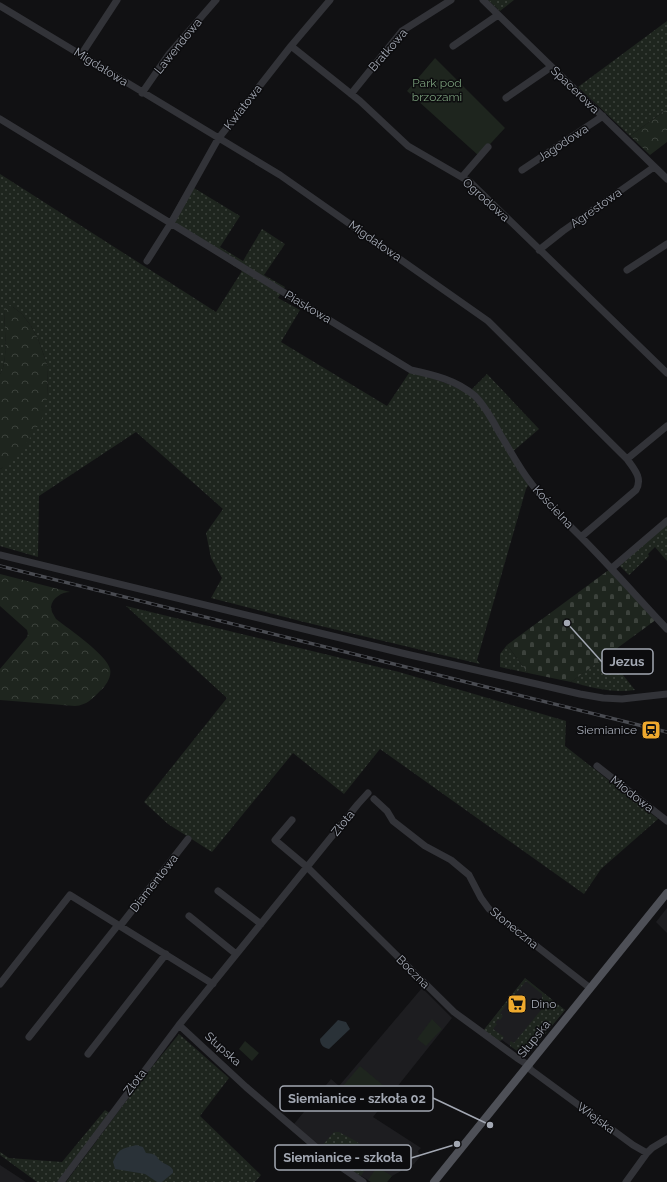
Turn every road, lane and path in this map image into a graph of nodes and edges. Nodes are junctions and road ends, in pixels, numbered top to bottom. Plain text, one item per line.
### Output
1 (117, 0) edge
2 (216, 0) edge
3 (330, 0) edge
4 (451, 0) edge
5 (483, 0) edge
6 (0, 6) edge
7 (498, 15) junction
8 (291, 46) junction
9 (453, 46) dead end
10 (81, 55) junction
11 (551, 66) junction
12 (142, 93) junction
13 (351, 94) junction
14 (506, 98) dead end
15 (603, 116) junction
16 (0, 119) edge
17 (218, 139) junction
18 (488, 147) dead end
19 (654, 167) junction
20 (522, 170) dead end
21 (462, 177) junction
22 (667, 179) edge
23 (171, 223) junction
24 (667, 244) edge
25 (539, 250) junction
26 (147, 260) dead end
27 (627, 270) dead end
28 (667, 373) edge
29 (450, 380) joint
30 (667, 426) edge
31 (627, 460) junction
32 (667, 521) edge
33 (581, 537) junction
34 (0, 555) edge
35 (612, 568) junction
36 (667, 629) edge
37 (665, 694) edge
38 (597, 766) dead end
39 (368, 793) dead end
40 (374, 799) dead end
41 (292, 820) dead end
42 (667, 821) edge
43 (188, 839) dead end
44 (307, 867) junction
45 (218, 890) dead end
46 (667, 893) edge
47 (189, 916) dead end
48 (261, 924) junction
49 (119, 925) junction
50 (166, 954) junction
51 (236, 954) junction
52 (0, 984) edge
53 (213, 984) junction
54 (590, 988) junction
55 (179, 1025) junction
56 (29, 1037) dead end
57 (88, 1054) dead end
58 (528, 1065) junction
59 (667, 1139) edge
60 (648, 1153) junction
61 (61, 1182) edge
62 (363, 1182) edge
63 (434, 1182) edge
64 (626, 1182) edge

1 - 10 street
2 - 12 street, Lawendowa
3 - 8 street, Kwiatowa
4 - 13 street, Bratkowa
5 - 7 street, Spacerowa
6 - 10 street, Migdałowa
7 - 9 street
7 - 11 street, Spacerowa
8 - 13 street, Ogrodowa
8 - 17 street, Kwiatowa
10 - 12 street, Migdałowa
11 - 14 street
11 - 15 street, Spacerowa
12 - 17 street, Migdałowa
13 - 21 street, Ogrodowa
15 - 19 street, Spacerowa
15 - 20 street, Jagodowa
16 - 23 street, Piaskowa
17 - 23 street, Kwiatowa
17 - 31 street, Migdałowa
18 - 21 street
19 - 22 street, Spacerowa
19 - 25 street, Agrestowa
21 - 25 street, Ogrodowa
23 - 26 street
23 - 29 street, Piaskowa
24 - 27 street
25 - 28 street, Ogrodowa
29 - 33 street, Kościelna
30 - 31 street
31 - 33 street, Migdałowa
32 - 35 street
33 - 35 street, Kościelna
34 - 37 street
35 - 36 street, Kościelna
38 - 42 street, Miodowa
39 - 44 street, Złota
40 - 54 street, Słoneczna
41 - 44 street, Boczna
43 - 49 street, Diamentowa
44 - 48 street, Złota
44 - 58 street, Boczna
45 - 48 street
46 - 54 main road, Słupska
47 - 51 street
48 - 51 street, Złota
49 - 50 street
49 - 52 street
49 - 56 street
50 - 53 street
50 - 57 street
51 - 53 street, Złota
53 - 55 street, Złota
54 - 58 main road, Słupska
55 - 61 street, Złota
55 - 62 street, Słupska
58 - 60 street, Wiejska
58 - 63 main road, Słupska
59 - 60 street
60 - 64 street

